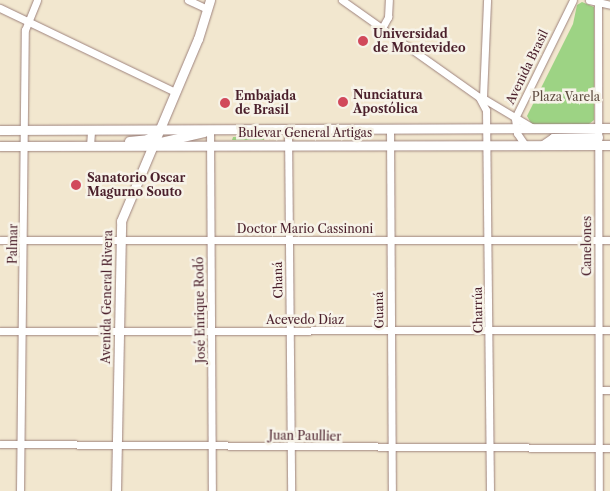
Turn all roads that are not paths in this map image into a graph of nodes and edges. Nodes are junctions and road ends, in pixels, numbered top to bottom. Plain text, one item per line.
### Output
1 (36, 0) edge
2 (188, 0) edge
3 (342, 0) edge
4 (389, 0) edge
5 (487, 0) edge
6 (573, 0) edge
7 (589, 0) edge
8 (598, 1) edge
9 (209, 4) edge
10 (610, 5) edge
11 (0, 8) edge
12 (28, 21) junction
13 (382, 28) junction
14 (175, 92) junction
15 (481, 97) junction
16 (515, 118) junction
17 (534, 128) junction
18 (610, 128) edge
19 (288, 129) junction
20 (390, 129) junction
21 (488, 129) junction
22 (516, 129) junction
23 (0, 130) edge
24 (26, 130) junction
25 (91, 130) junction
26 (159, 130) junction
27 (210, 130) junction
28 (598, 137) junction
29 (288, 145) junction
30 (390, 145) junction
31 (488, 145) junction
32 (525, 145) junction
33 (610, 145) edge
34 (0, 146) edge
35 (26, 146) junction
36 (93, 146) junction
37 (151, 146) junction
38 (210, 146) junction
39 (0, 240) edge
40 (24, 240) junction
41 (120, 240) junction
42 (210, 240) junction
43 (288, 240) junction
44 (390, 240) junction
45 (488, 240) junction
46 (598, 240) junction
47 (610, 240) edge
48 (598, 330) junction
49 (610, 330) edge
50 (289, 331) junction
51 (391, 331) junction
52 (0, 332) edge
53 (23, 332) junction
54 (119, 332) junction
55 (212, 332) junction
56 (490, 332) junction
57 (599, 390) junction
58 (610, 390) edge
59 (0, 444) edge
60 (21, 444) junction
61 (117, 444) junction
62 (212, 446) junction
63 (291, 447) junction
64 (392, 448) junction
65 (490, 448) junction
66 (599, 448) junction
67 (610, 448) edge
68 (20, 491) edge
69 (116, 491) edge
70 (212, 491) edge
71 (291, 491) edge
72 (392, 491) edge
73 (490, 491) edge
74 (599, 491) edge

1 - 12 street, Palmar
2 - 9 street
3 - 13 street
4 - 13 street
5 - 15 street
6 - 16 street, Avenida Brasil
7 - 8 street
8 - 10 street
8 - 28 street, Canelones
9 - 14 main road, Avenida General Rivera
11 - 12 street
12 - 14 street
12 - 24 street, Palmar
13 - 15 street
14 - 26 main road, Avenida General Rivera
15 - 16 street
15 - 21 street, Charrúa
16 - 17 street
16 - 22 street, Avenida Brasil
17 - 22 main road, Bulevar General Artigas
17 - 28 main road, Bulevar General Artigas
18 - 28 main road, Bulevar General Artigas
19 - 20 main road, Bulevar General Artigas
19 - 27 main road, Bulevar General Artigas
19 - 29 street, Chaná
20 - 21 main road, Bulevar General Artigas
20 - 30 street, Guaná
21 - 22 main road, Bulevar General Artigas
21 - 31 street, Charrúa
22 - 32 street, Avenida Brasil
23 - 24 main road, Bulevar General Artigas
24 - 25 main road, Bulevar General Artigas
24 - 35 street, Palmar
25 - 26 main road, Bulevar General Artigas
25 - 36 street
26 - 27 main road, Bulevar General Artigas
26 - 36 main road
26 - 37 main road, Avenida General Rivera
27 - 37 main road
27 - 38 street, José Enrique Rodó
28 - 32 main road, Bulevar General Artigas
28 - 33 main road, Bulevar General Artigas
28 - 46 street, Canelones
29 - 30 main road, Bulevar General Artigas
29 - 38 main road, Bulevar General Artigas
29 - 43 street, Chaná
30 - 31 main road, Bulevar General Artigas
30 - 44 street, Guaná
31 - 32 main road, Bulevar General Artigas
31 - 45 street, Charrúa
34 - 35 main road, Bulevar General Artigas
35 - 36 main road, Bulevar General Artigas
35 - 40 street, Palmar
36 - 37 main road, Bulevar General Artigas
37 - 38 main road, Bulevar General Artigas
37 - 41 main road, Avenida General Rivera
38 - 42 street, José Enrique Rodó
39 - 40 street, Doctor Mario Cassinoni
40 - 41 street, Doctor Mario Cassinoni
40 - 53 street, Palmar
41 - 42 street, Doctor Mario Cassinoni
41 - 54 main road, Avenida General Rivera
42 - 43 street, Doctor Mario Cassinoni
42 - 55 street, José Enrique Rodó
43 - 44 street, Doctor Mario Cassinoni
43 - 50 street, Chaná
44 - 45 street, Doctor Mario Cassinoni
44 - 51 street, Guaná
45 - 46 street, Doctor Mario Cassinoni
45 - 56 street, Charrúa
46 - 47 street, Doctor Mario Cassinoni
46 - 48 street, Canelones
48 - 49 street, Acevedo Díaz
48 - 56 street, Acevedo Díaz
48 - 57 street, Canelones
50 - 51 street, Acevedo Díaz
50 - 55 street, Acevedo Díaz
50 - 63 street, Chaná
51 - 56 street, Acevedo Díaz
51 - 64 street, Guaná
52 - 53 street, Acevedo Díaz
53 - 54 street, Acevedo Díaz
53 - 60 street, Palmar
54 - 55 street, Acevedo Díaz
54 - 61 main road, Avenida General Rivera
55 - 62 street, José Enrique Rodó
56 - 65 street, Charrúa
57 - 58 street
57 - 66 street, Canelones
59 - 60 street, Juan Paullier
60 - 61 street, Juan Paullier
60 - 68 street, Palmar
61 - 62 street, Juan Paullier
61 - 69 main road, Avenida General Rivera
62 - 63 street, Juan Paullier
62 - 70 street, José Enrique Rodó
63 - 64 street, Juan Paullier
63 - 71 street, Chaná
64 - 65 street, Juan Paullier
64 - 72 street, Guaná
65 - 66 street, Juan Paullier
65 - 73 street, Charrúa
66 - 67 street, Juan Paullier
66 - 74 street, Canelones

